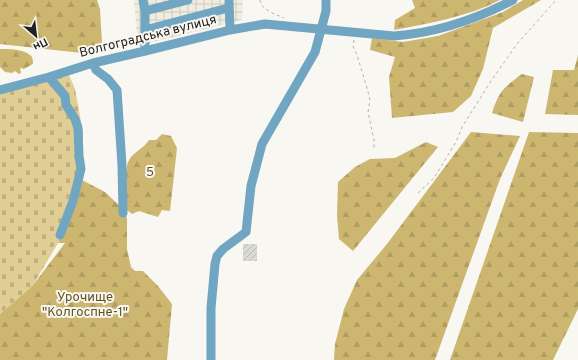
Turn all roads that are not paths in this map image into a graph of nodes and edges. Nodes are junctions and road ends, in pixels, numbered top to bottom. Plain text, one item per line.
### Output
1 (144, 0) edge
2 (188, 0) edge
3 (326, 0) edge
4 (513, 0) edge
5 (229, 4) edge
6 (145, 12) junction
7 (321, 29) junction
8 (145, 30) junction
9 (230, 30) junction
10 (145, 51) junction
11 (93, 63) junction
12 (49, 77) junction
13 (0, 90) edge
14 (123, 213) dead end
15 (60, 235) dead end
16 (211, 360) edge

1 - 6 street
2 - 6 street
3 - 7 street
4 - 7 street, Волгоградська вулиця
5 - 8 street
5 - 9 street
6 - 8 street
7 - 9 street, Волгоградська вулиця
7 - 16 street
8 - 10 street
9 - 10 street, Волгоградська вулиця
10 - 11 street, Волгоградська вулиця
11 - 12 street, Волгоградська вулиця
11 - 14 street
12 - 13 street, Волгоградська вулиця
12 - 15 street

